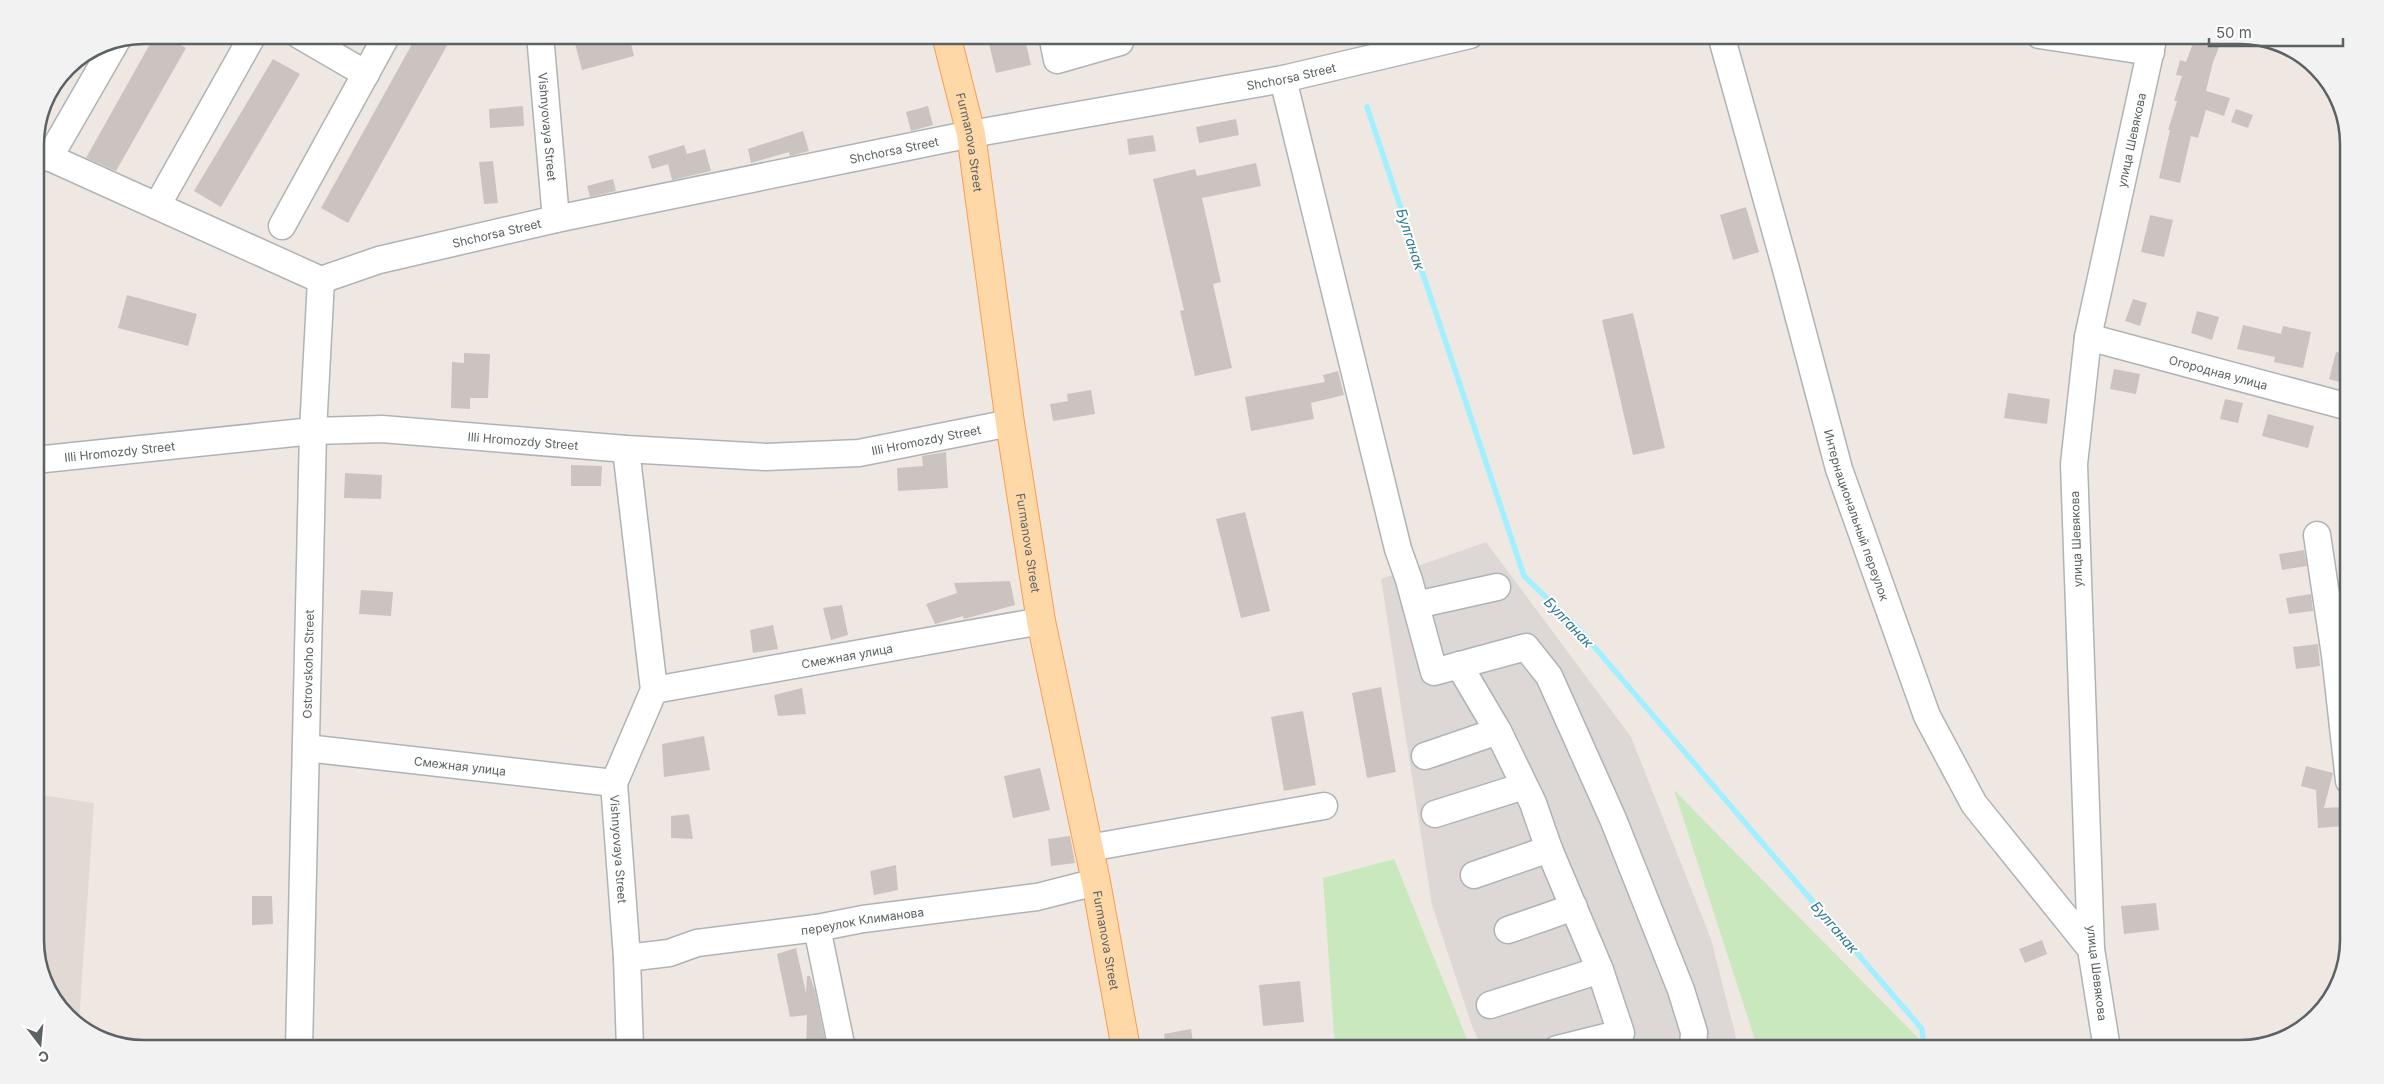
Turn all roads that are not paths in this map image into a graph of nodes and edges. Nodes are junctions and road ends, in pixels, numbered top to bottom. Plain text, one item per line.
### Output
1 (248, 44) edge
2 (314, 44) edge
3 (382, 44) edge
4 (541, 44) edge
5 (948, 44) edge
6 (1054, 44) edge
7 (1113, 44) edge
8 (1414, 44) edge
9 (1724, 44) edge
10 (2152, 44) edge
11 (111, 49) edge
12 (366, 74) junction
13 (1283, 79) junction
14 (971, 134) junction
15 (44, 151) edge
16 (44, 155) edge
17 (157, 206) junction
18 (556, 220) junction
19 (282, 226) dead end
20 (321, 280) junction
21 (2088, 337) junction
22 (2340, 405) edge
23 (1010, 423) junction
24 (312, 432) junction
25 (626, 449) junction
26 (44, 459) edge
27 (2317, 535) dead end
28 (1497, 587) dead end
29 (1416, 605) junction
30 (1041, 621) junction
31 (1459, 665) junction
32 (654, 690) junction
33 (2340, 700) edge
34 (1498, 731) junction
35 (306, 748) junction
36 (1425, 756) dead end
37 (614, 783) junction
38 (1524, 786) junction
39 (1324, 806) dead end
40 (1435, 814) dead end
41 (1089, 848) junction
42 (1549, 849) junction
43 (1474, 876) dead end
44 (1096, 882) junction
45 (1574, 907) junction
46 (817, 928) junction
47 (1508, 930) dead end
48 (2091, 948) junction
49 (627, 958) junction
50 (1600, 970) junction
51 (1490, 1005) dead end
52 (299, 1040) edge
53 (630, 1040) edge
54 (840, 1040) edge
55 (1124, 1040) edge
56 (1593, 1040) edge
57 (1694, 1040) edge
58 (2106, 1040) edge

1 - 17 street
2 - 12 street
3 - 12 street
4 - 18 street, Vishnyovaya Street
5 - 14 main road, Furmanova Street
6 - 7 street
8 - 13 street, Shchorsa Street
9 - 48 street, Интернациональный переулок
10 - 21 street, улица Шевякова
11 - 15 street
12 - 19 street
13 - 14 street, Shchorsa Street
13 - 29 street
14 - 18 street, Shchorsa Street
14 - 23 main road, Furmanova Street
16 - 17 street
17 - 20 street
18 - 20 street, Shchorsa Street
20 - 24 street, Ostrovskoho Street
21 - 22 street, Огородная улица
21 - 48 street, улица Шевякова
23 - 25 street, Illi Hromozdy Street
23 - 30 main road, Furmanova Street
24 - 25 street, Illi Hromozdy Street
24 - 26 street, Illi Hromozdy Street
24 - 35 street, Ostrovskoho Street
25 - 32 street, Vishnyovaya Street
27 - 33 street
28 - 29 street
29 - 31 street
30 - 32 street, Смежная улица
30 - 41 main road, Furmanova Street
31 - 34 street
31 - 57 street
32 - 37 street, Vishnyovaya Street
34 - 36 street
34 - 38 street
35 - 37 street, Смежная улица
35 - 52 street, Ostrovskoho Street
37 - 49 street, Vishnyovaya Street
38 - 40 street
38 - 42 street
39 - 41 street
41 - 44 main road, Furmanova Street
42 - 43 street
42 - 45 street
44 - 46 street, переулок Климанова
44 - 55 main road, Furmanova Street
45 - 47 street
45 - 50 street
46 - 49 street, переулок Климанова
46 - 54 street
48 - 58 street, улица Шевякова
49 - 53 street, Vishnyovaya Street
50 - 51 street
50 - 56 street

